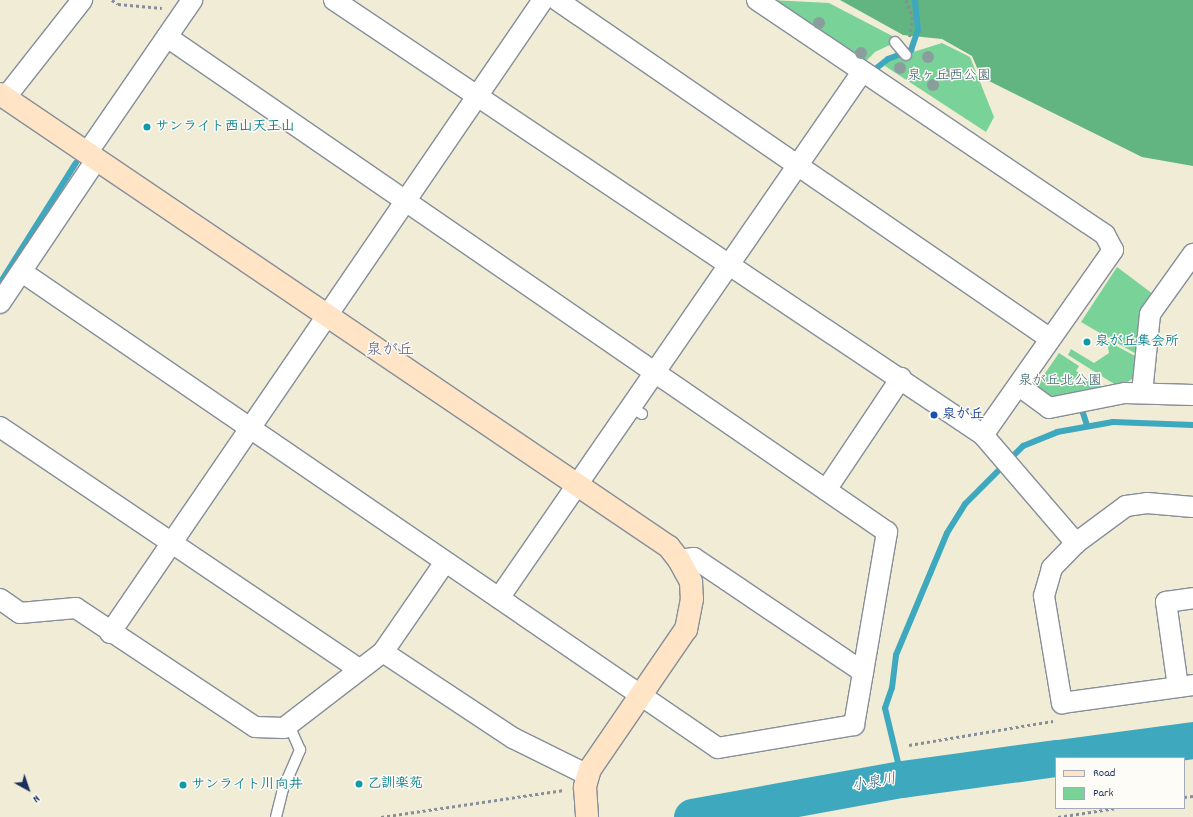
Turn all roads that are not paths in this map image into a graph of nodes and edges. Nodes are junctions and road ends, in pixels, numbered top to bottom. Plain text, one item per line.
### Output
1 (82, 0) edge
2 (192, 0) edge
3 (334, 0) edge
4 (543, 0) edge
5 (557, 0) edge
6 (757, 0) edge
7 (167, 37) junction
8 (895, 42) dead end
9 (905, 51) road end
10 (862, 72) junction
11 (2, 96) edge
12 (477, 96) junction
13 (91, 156) junction
14 (798, 166) junction
15 (405, 201) junction
16 (1193, 255) edge
17 (730, 264) junction
18 (22, 272) junction
19 (0, 303) edge
20 (327, 316) junction
21 (1049, 338) junction
22 (655, 372) junction
23 (901, 378) junction
24 (1019, 386) junction
25 (1142, 393) junction
26 (1193, 395) edge
27 (0, 427) edge
28 (250, 428) junction
29 (983, 435) junction
30 (577, 486) junction
31 (826, 490) junction
32 (1193, 506) edge
33 (171, 543) junction
34 (1076, 543) junction
35 (679, 560) junction
36 (445, 562) junction
37 (499, 598) junction
38 (1193, 598) edge
39 (0, 599) edge
40 (110, 632) junction
41 (383, 652) junction
42 (359, 669) junction
43 (863, 672) junction
44 (1185, 686) edge
45 (640, 695) junction
46 (288, 725) junction
47 (586, 785) junction
48 (276, 817) edge
49 (587, 817) edge

1 - 11 street
2 - 7 street
3 - 12 street
4 - 12 street
5 - 14 street
6 - 10 street
7 - 13 street
7 - 15 street
8 - 9 lane
10 - 14 street
10 - 21 street
11 - 13 street
12 - 15 street
12 - 17 street
13 - 18 street
13 - 20 street
14 - 17 street
14 - 21 street
15 - 20 street
15 - 22 street
16 - 25 street
17 - 22 street
17 - 23 street
18 - 19 street
18 - 28 street
20 - 28 street
20 - 30 street
21 - 24 street
22 - 30 street
22 - 31 street
23 - 29 street
23 - 31 street
24 - 25 street
24 - 29 street
25 - 26 street
27 - 33 street
28 - 33 street
28 - 36 street
29 - 34 street
30 - 35 street
30 - 37 street
31 - 43 street
32 - 34 street
33 - 40 street
33 - 42 street
34 - 44 street
35 - 43 street
35 - 45 street
36 - 37 street
36 - 41 street
37 - 45 street
38 - 44 street
39 - 40 street
40 - 46 street
41 - 42 street
41 - 47 street
42 - 46 street
43 - 45 street
45 - 47 street
46 - 48 lane
47 - 49 street

